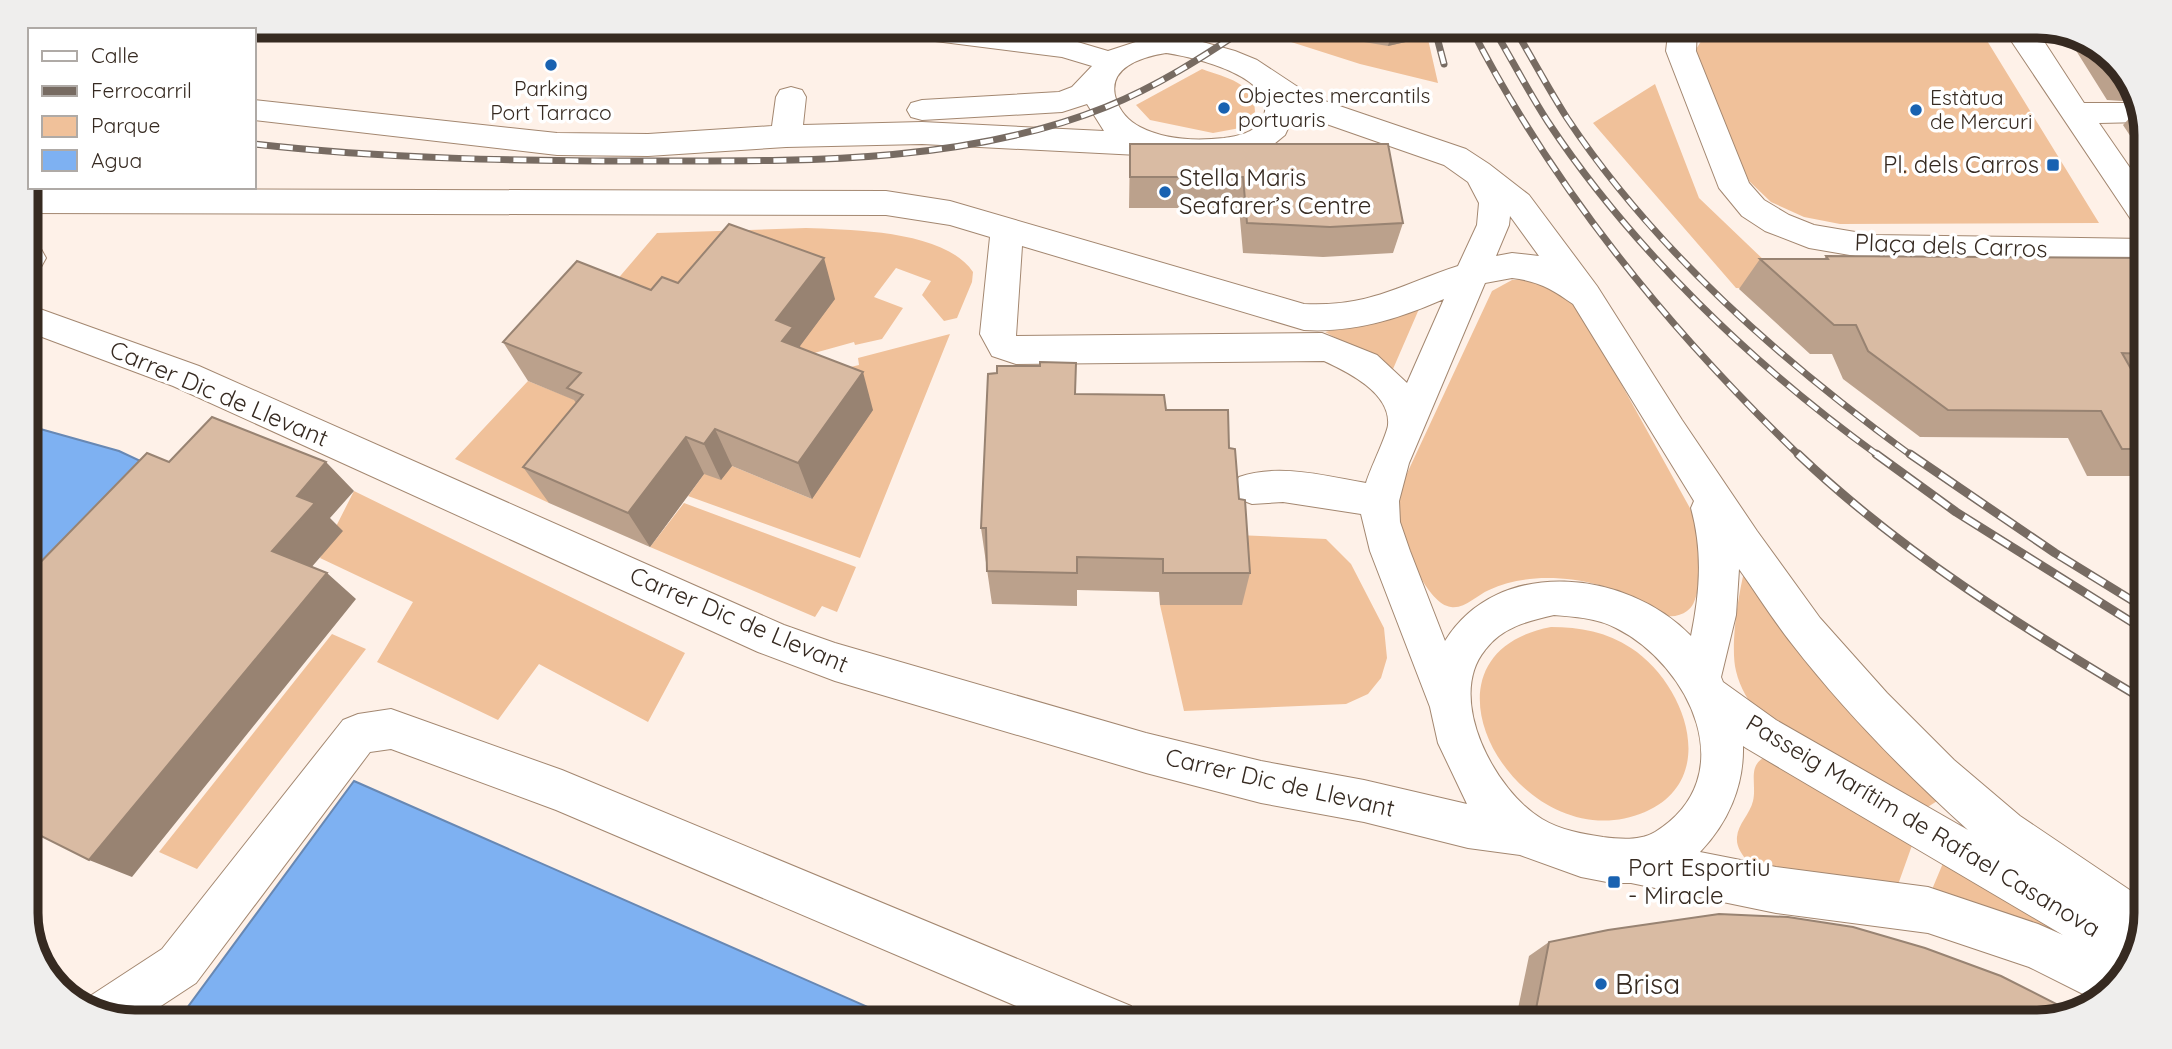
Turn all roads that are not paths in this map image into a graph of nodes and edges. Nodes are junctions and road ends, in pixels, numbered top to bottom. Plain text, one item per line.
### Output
1 (984, 38) edge
2 (1149, 38) edge
3 (1222, 38) edge
4 (1682, 38) edge
5 (2024, 38) edge
6 (1116, 61) junction
7 (1262, 78) junction
8 (256, 110) edge
9 (2077, 113) junction
10 (2131, 113) edge
11 (789, 115) junction
12 (1160, 145) junction
13 (1229, 148) junction
14 (1296, 148) edge
15 (1335, 148) edge
16 (1433, 148) junction
17 (1477, 170) junction
18 (2133, 197) edge
19 (39, 201) edge
20 (1007, 229) junction
21 (2133, 251) edge
22 (1473, 273) junction
23 (1585, 295) junction
24 (39, 322) edge
25 (1406, 425) junction
26 (1677, 444) junction
27 (1252, 488) dead end
28 (1380, 501) junction
29 (1706, 688) junction
30 (1449, 702) junction
31 (1524, 834) junction
32 (1634, 862) junction
33 (2133, 920) edge
34 (2127, 946) edge
35 (2105, 981) edge
36 (115, 1008) edge
37 (1085, 1011) edge

1 - 6 street
2 - 6 street
3 - 7 street
4 - 21 street, Plaça dels Carros
5 - 9 street
6 - 7 street
6 - 11 street
6 - 12 street
7 - 13 street
7 - 16 street, Passeig Marítim de Rafael Casanova
8 - 11 street
9 - 10 street
9 - 18 street
11 - 12 street
12 - 13 street
13 - 14 street
15 - 16 street, Passeig Marítim de Rafael Casanova
16 - 17 street, Passeig Marítim de Rafael Casanova
17 - 22 street
17 - 23 street, Passeig Marítim de Rafael Casanova
19 - 20 street, Passeig Marítim de Rafael Casanova
20 - 22 street, Passeig Marítim de Rafael Casanova
20 - 25 street
22 - 23 street, Passeig Marítim de Rafael Casanova
22 - 25 street
23 - 26 street, Passeig Marítim de Rafael Casanova
24 - 31 street, Carrer Dic de Llevant
25 - 28 street
26 - 29 street, Passeig Marítim de Rafael Casanova
26 - 33 street, Passeig Marítim de Rafael Casanova
27 - 28 street
28 - 30 street
29 - 30 street
29 - 32 street
29 - 34 street, Passeig Marítim de Rafael Casanova
30 - 31 street
31 - 32 street, Passeig Marítim de Rafael Casanova
32 - 35 street, Passeig Marítim de Rafael Casanova
36 - 37 street

